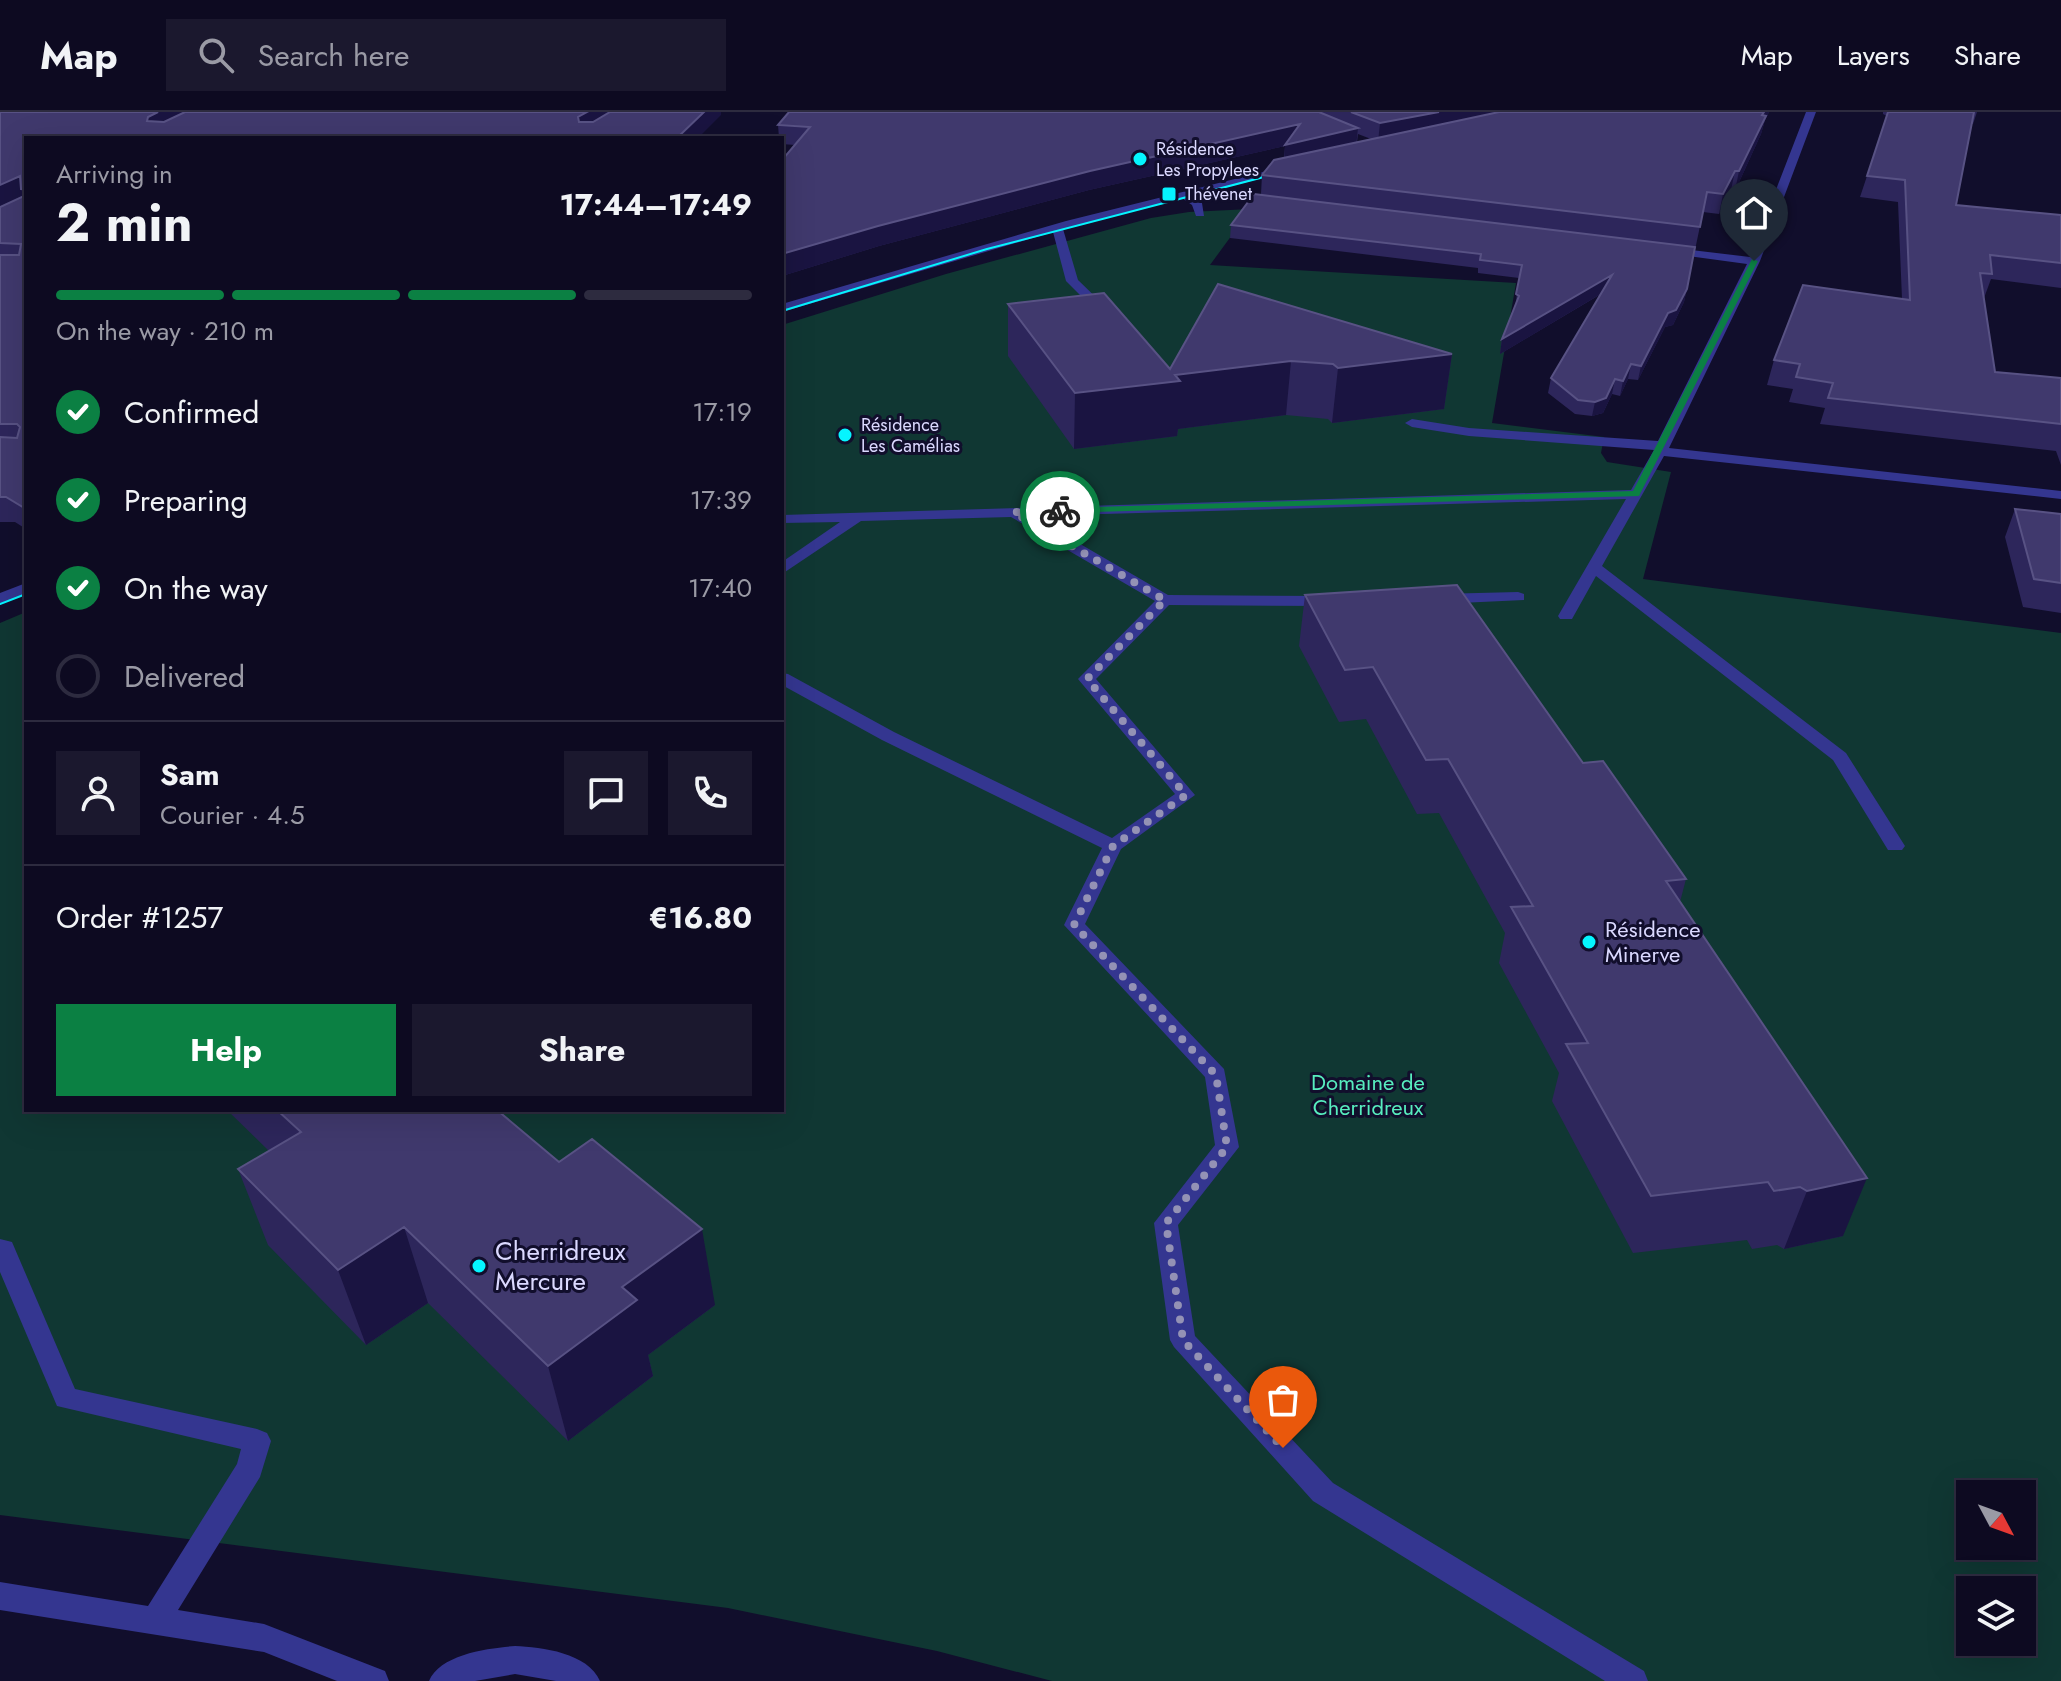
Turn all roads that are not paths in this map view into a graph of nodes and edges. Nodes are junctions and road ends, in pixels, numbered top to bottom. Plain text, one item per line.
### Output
1 (1811, 112) edge
2 (1308, 164) edge
3 (1212, 187) junction
4 (1183, 194) junction
5 (1279, 204) edge
6 (1200, 214) dead end
7 (1057, 227) junction
8 (1646, 248) edge
9 (1754, 261) junction
10 (784, 307) edge
11 (1118, 327) edge
12 (1412, 423) dead end
13 (1662, 448) junction
14 (1636, 494) junction
15 (2061, 495) edge
16 (1013, 512) junction
17 (857, 517) junction
18 (784, 519) edge
19 (1594, 567) junction
20 (784, 568) edge
21 (24, 589) edge
22 (1518, 597) dead end
23 (0, 599) edge
24 (1423, 599) edge
25 (1165, 600) junction
26 (1345, 600) edge
27 (1566, 616) dead end
28 (784, 679) edge
29 (1113, 846) junction
30 (1895, 846) dead end
31 (0, 1249) edge
32 (0, 1596) edge
33 (155, 1621) junction
34 (374, 1681) edge
35 (444, 1681) edge
36 (585, 1681) edge
37 (1633, 1681) edge

1 - 9 street
2 - 3 street
3 - 4 street
3 - 5 street
4 - 6 street
4 - 7 street
7 - 10 street
7 - 11 street
8 - 9 street
9 - 13 street
12 - 13 street
13 - 14 street
13 - 15 street
14 - 16 street
14 - 19 street
16 - 17 street
16 - 25 street
17 - 18 street
17 - 20 street
19 - 27 street
19 - 30 street
21 - 23 street
22 - 24 street
25 - 26 street
25 - 29 street
28 - 29 street
29 - 37 street
31 - 33 street
32 - 33 street
33 - 34 street
35 - 36 street

